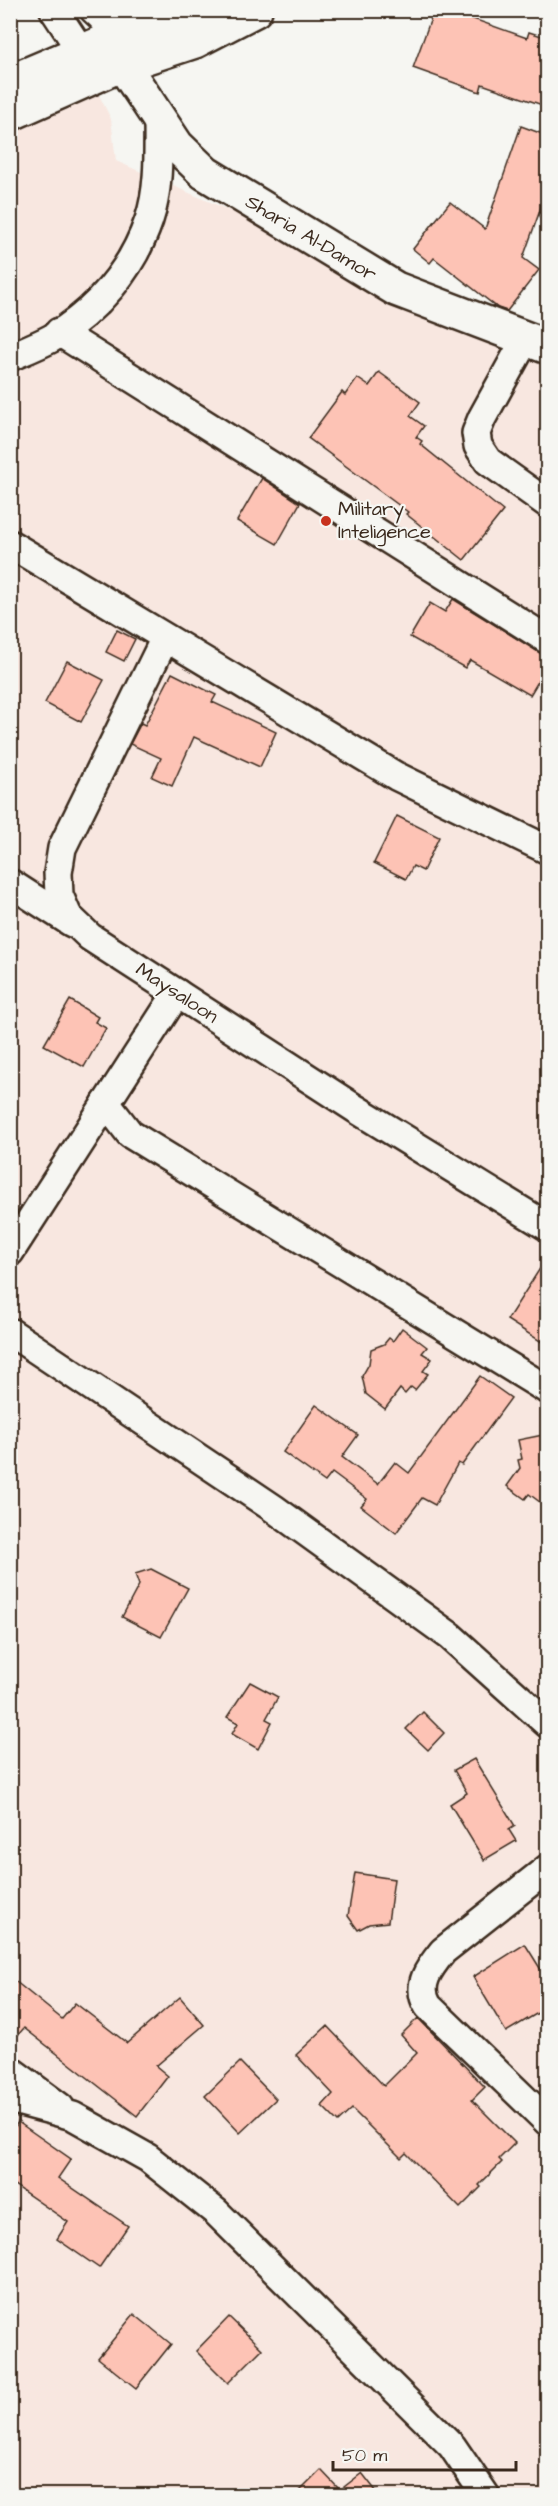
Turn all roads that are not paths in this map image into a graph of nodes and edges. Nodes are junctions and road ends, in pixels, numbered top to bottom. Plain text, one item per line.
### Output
1 (54, 10) edge
2 (94, 10) edge
3 (200, 10) edge
4 (255, 10) edge
5 (81, 51) junction
6 (120, 51) junction
7 (10, 82) edge
8 (10, 114) edge
9 (158, 115) junction
10 (59, 332) junction
11 (536, 343) edge
12 (10, 357) edge
13 (548, 504) edge
14 (10, 544) edge
15 (165, 638) junction
16 (548, 640) edge
17 (548, 850) edge
18 (10, 883) edge
19 (75, 925) junction
20 (177, 993) junction
21 (106, 1103) junction
22 (548, 1227) edge
23 (10, 1252) edge
24 (10, 1332) edge
25 (548, 1390) edge
26 (548, 1724) edge
27 (548, 1868) edge
28 (10, 2070) edge
29 (10, 2099) edge
30 (73, 2116) junction
31 (548, 2122) edge
32 (486, 2496) edge

1 - 5 street
2 - 6 street
3 - 6 street
4 - 6 street
5 - 6 street
5 - 7 street
6 - 8 street
6 - 9 street, Sharia Al-Damor
9 - 10 street
9 - 11 street, Sharia Al-Damor
10 - 12 street
10 - 16 street
11 - 13 street
14 - 15 street
15 - 17 street
15 - 19 street, Maysaloon
18 - 19 street
19 - 20 street, Maysaloon
20 - 21 street
20 - 22 street, Maysaloon
21 - 23 street
21 - 25 street
24 - 26 street
27 - 31 street
28 - 30 street
29 - 30 street
30 - 32 street

